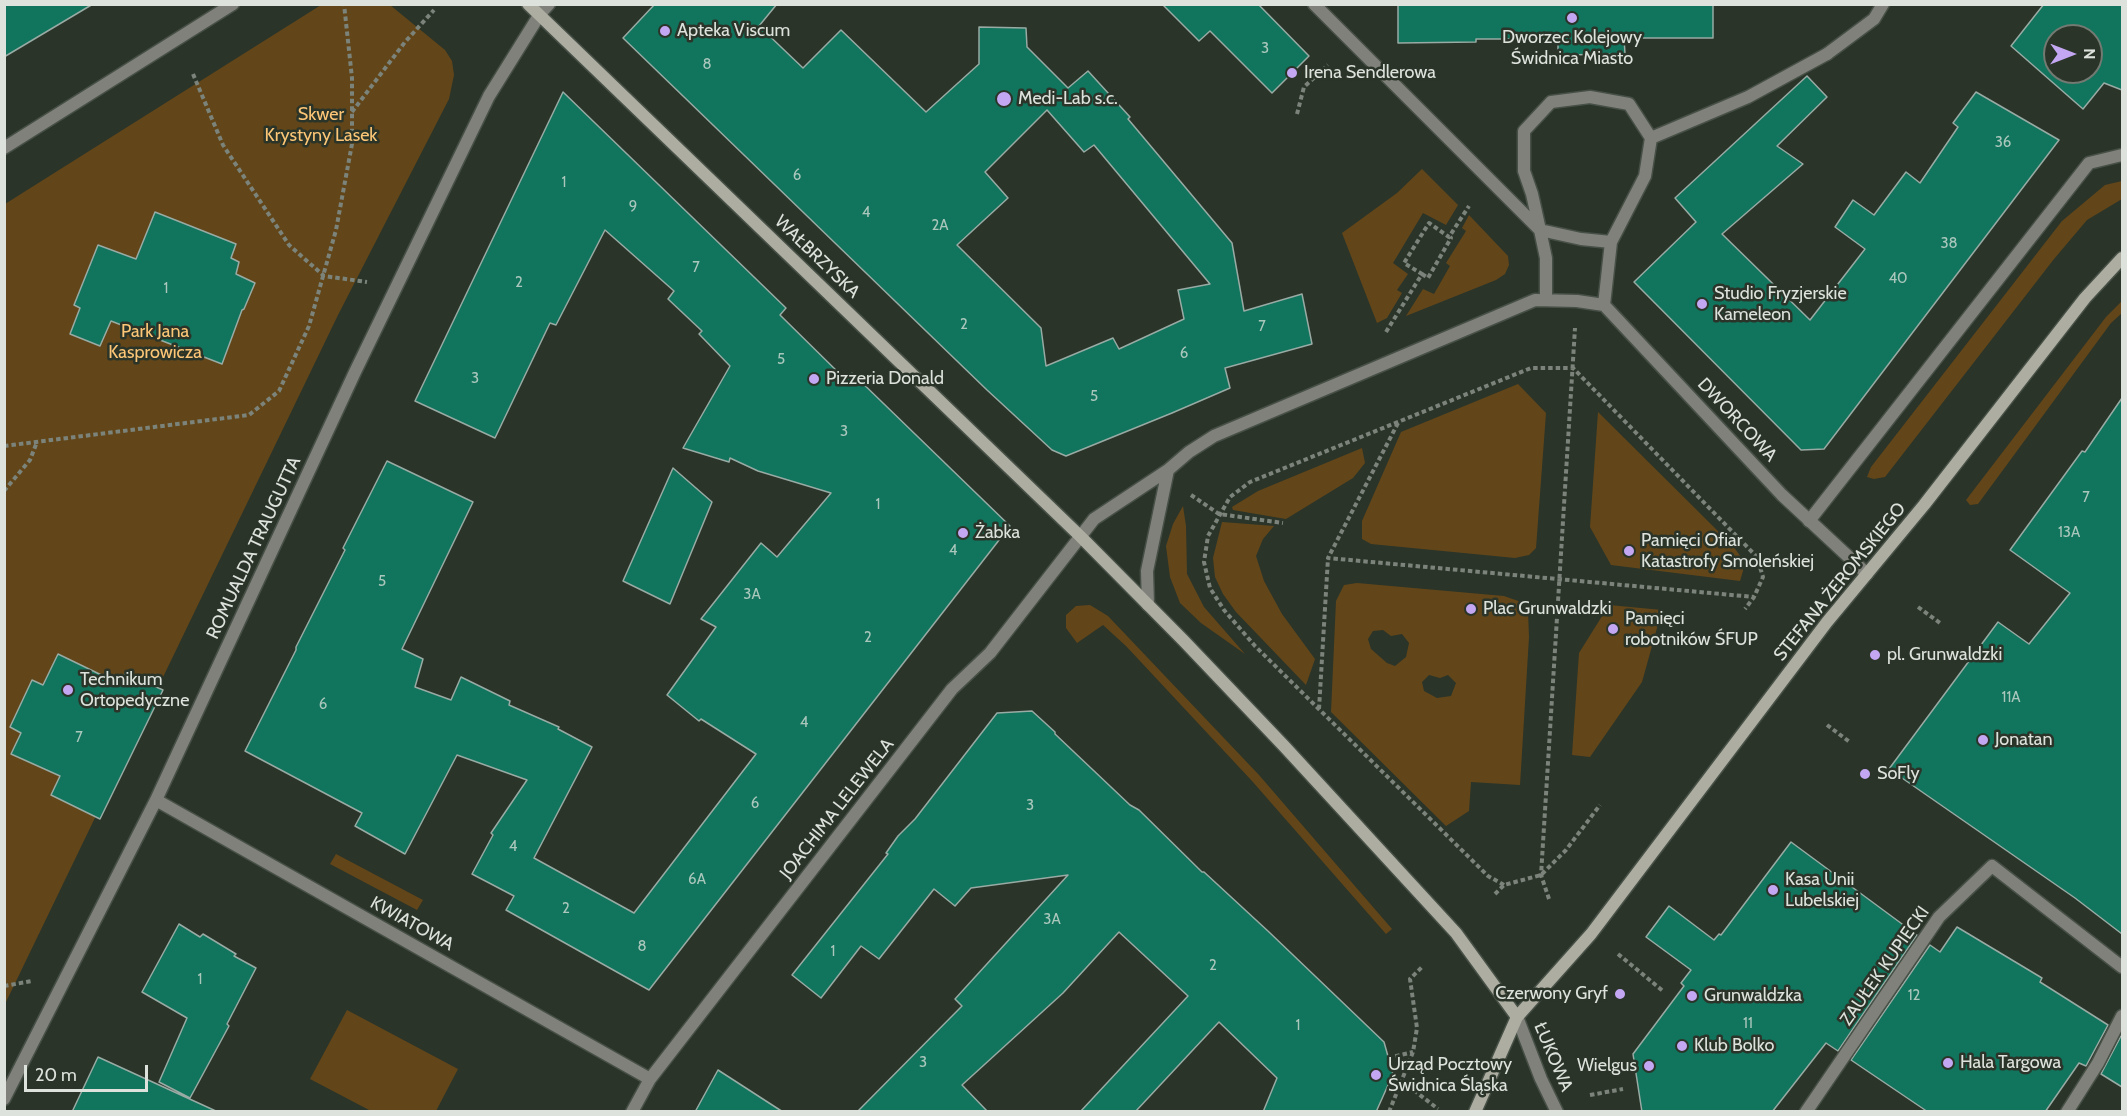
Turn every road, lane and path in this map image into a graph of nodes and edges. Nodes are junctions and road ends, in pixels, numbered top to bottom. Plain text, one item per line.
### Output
1 (233, 4) edge
2 (344, 4) edge
3 (528, 4) edge
4 (549, 4) edge
5 (1314, 4) edge
6 (1883, 4) edge
7 (434, 10) dead end
8 (540, 14) junction
9 (1328, 65) dead end
10 (193, 74) dead end
11 (352, 112) junction
12 (1297, 114) dead end
13 (1651, 138) junction
14 (4, 148) edge
15 (2122, 155) edge
16 (1468, 206) dead end
17 (1540, 230) junction
18 (1449, 237) junction
19 (1611, 242) junction
20 (2122, 258) edge
21 (1422, 274) junction
22 (324, 276) junction
23 (369, 282) dead end
24 (1546, 299) junction
25 (1604, 305) junction
26 (1575, 324) dead end
27 (1385, 334) dead end
28 (1573, 368) junction
29 (1399, 422) junction
30 (37, 442) junction
31 (4, 446) edge
32 (1168, 470) junction
33 (4, 491) edge
34 (1190, 494) dead end
35 (1219, 514) junction
36 (1809, 521) junction
37 (1283, 523) dead end
38 (1080, 536) junction
39 (1328, 558) junction
40 (1867, 574) junction
41 (1560, 579) junction
42 (1754, 597) junction
43 (1148, 605) junction
44 (1918, 607) dead end
45 (1745, 609) dead end
46 (1940, 623) dead end
47 (1319, 709) junction
48 (1827, 725) dead end
49 (1851, 743) dead end
50 (156, 800) junction
51 (1600, 805) dead end
52 (1541, 875) junction
53 (1504, 885) junction
54 (1495, 894) dead end
55 (1549, 898) dead end
56 (1618, 954) dead end
57 (1422, 967) dead end
58 (2122, 967) edge
59 (40, 979) dead end
60 (4, 986) edge
61 (1663, 991) dead end
62 (2122, 1016) edge
63 (1517, 1017) junction
64 (1413, 1052) junction
65 (1388, 1058) dead end
66 (650, 1079) junction
67 (1402, 1081) junction
68 (1623, 1089) dead end
69 (1590, 1095) dead end
70 (4, 1099) edge
71 (1438, 1109) dead end
72 (633, 1112) edge
73 (1389, 1112) edge
74 (1475, 1112) edge
75 (1557, 1112) edge
76 (1806, 1112) edge
77 (2067, 1112) edge

1 - 14 street
2 - 11 path
3 - 8 main road, WAŁBRZYSKA
4 - 8 street
5 - 17 street
6 - 13 street
7 - 11 path
8 - 38 main road, WAŁBRZYSKA
8 - 50 street, ROMUALDA TRAUGUTTA
9 - 12 path
10 - 22 path
11 - 22 path
13 - 17 street
13 - 19 street
15 - 36 street
16 - 18 path
17 - 19 street
17 - 24 street
18 - 21 path
18 - 21 path
19 - 25 street
20 - 40 main road, STEFANA ŻEROMSKIEGO
21 - 27 path
22 - 23 path
22 - 30 path
24 - 25 street
24 - 32 street
25 - 36 street, DWORCOWA
26 - 28 path
28 - 29 path
28 - 41 path
28 - 42 path
29 - 35 path
29 - 39 path
30 - 31 path
30 - 33 path
32 - 38 street
32 - 43 street
34 - 35 path
35 - 37 path
35 - 47 path
36 - 40 street, DWORCOWA
38 - 43 main road
38 - 66 street, JOACHIMA LELEWELA
39 - 41 path
39 - 47 path
40 - 63 main road, STEFANA ŻEROMSKIEGO
41 - 42 path
41 - 52 path
42 - 45 path
43 - 63 main road
44 - 46 path
47 - 53 path
48 - 49 path
50 - 66 street, KWIATOWA
50 - 70 street, ROMUALDA TRAUGUTTA
51 - 52 path
52 - 53 path
52 - 55 path
53 - 54 path
56 - 61 path
57 - 64 path
58 - 76 street, ZAUŁEK KUPIECKI
59 - 60 path
62 - 77 street
63 - 74 main road
63 - 75 street, ŁUKOWA
64 - 65 path
64 - 67 path
66 - 72 street, JOACHIMA LELEWELA
67 - 71 path
67 - 73 path
68 - 69 path

